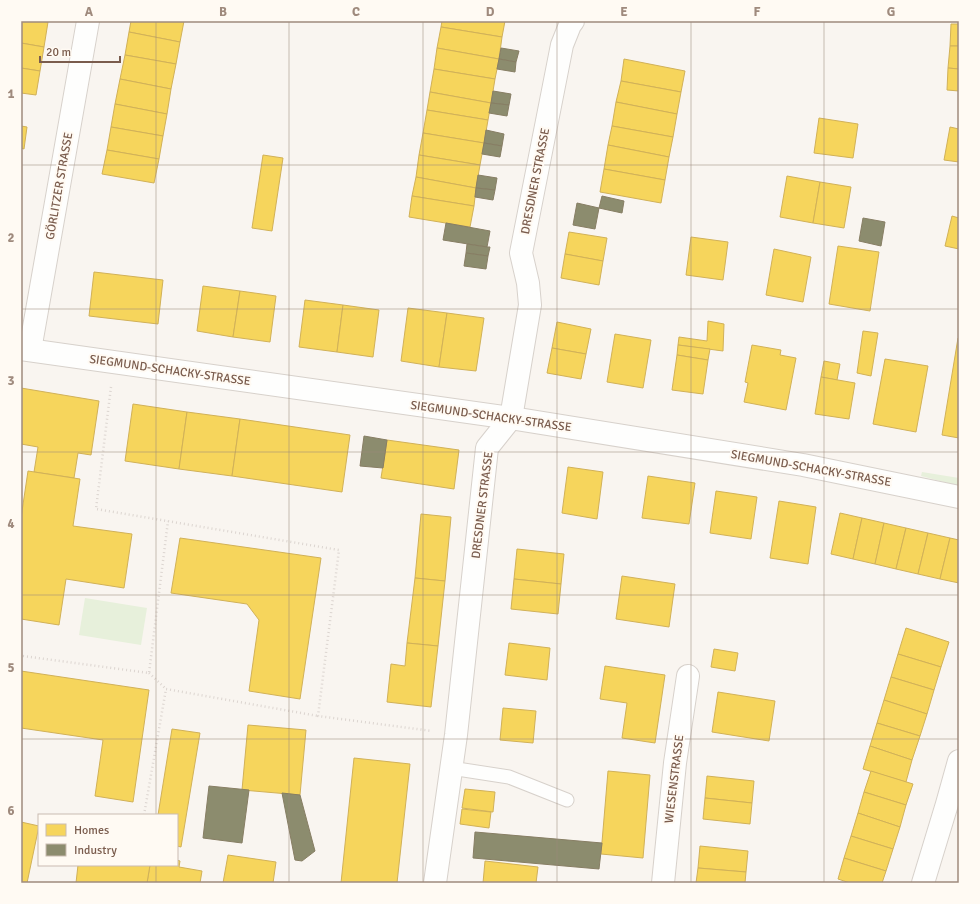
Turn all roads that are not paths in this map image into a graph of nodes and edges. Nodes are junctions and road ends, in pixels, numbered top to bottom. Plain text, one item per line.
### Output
1 (88, 21) edge
2 (573, 21) edge
3 (26, 349) edge
4 (511, 418) junction
5 (959, 497) edge
6 (688, 676) dead end
7 (959, 761) edge
8 (451, 768) junction
9 (567, 800) dead end
10 (435, 883) edge
11 (662, 883) edge
12 (922, 883) edge

1 - 3 street, GÖRLITZER STRASSE
2 - 4 street, DRESDNER STRASSE
3 - 4 street, SIEGMUND-SCHACKY-STRASSE
4 - 5 street, SIEGMUND-SCHACKY-STRASSE
4 - 8 street, DRESDNER STRASSE
6 - 11 street, WIESENSTRASSE
7 - 12 street
8 - 9 lane
8 - 10 street, DRESDNER STRASSE

